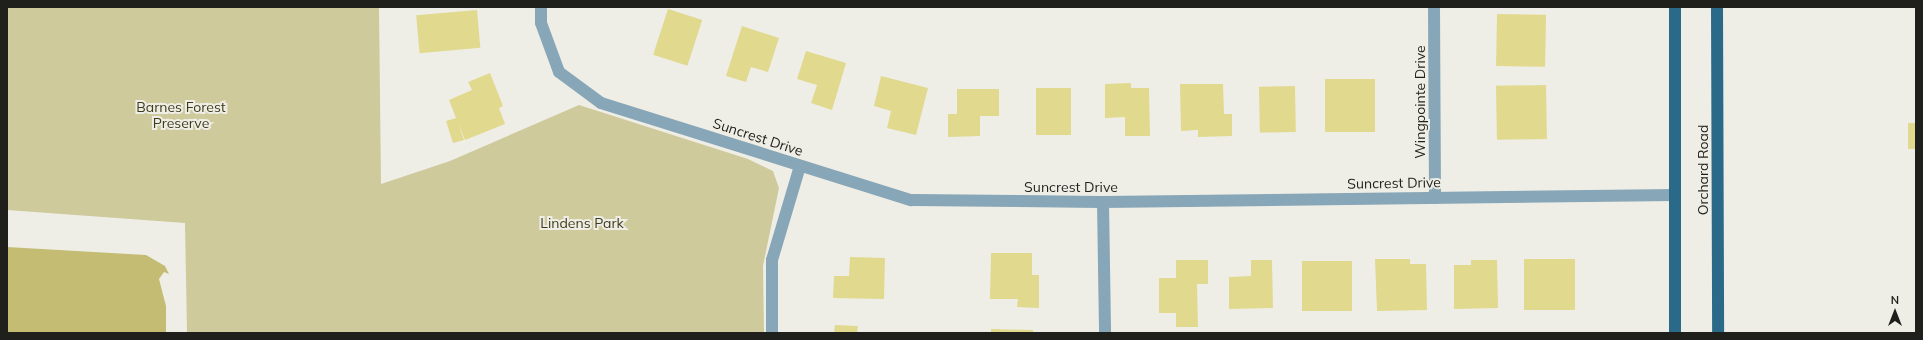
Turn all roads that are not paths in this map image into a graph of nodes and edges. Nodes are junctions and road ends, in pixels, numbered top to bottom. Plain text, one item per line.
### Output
1 (542, 7) edge
2 (1434, 7) edge
3 (1675, 7) edge
4 (1717, 7) edge
5 (800, 166) junction
6 (1675, 195) junction
7 (1435, 198) junction
8 (1103, 202) junction
9 (772, 333) edge
10 (1105, 333) edge
11 (1675, 333) edge
12 (1718, 333) edge

1 - 5 street, Suncrest Drive
2 - 7 street, Wingpointe Drive
3 - 6 main road, Orchard Road
4 - 12 main road, Orchard Road
5 - 8 street, Suncrest Drive
5 - 9 street
6 - 7 street, Suncrest Drive
6 - 11 main road, Orchard Road
7 - 8 street, Suncrest Drive
8 - 10 street

